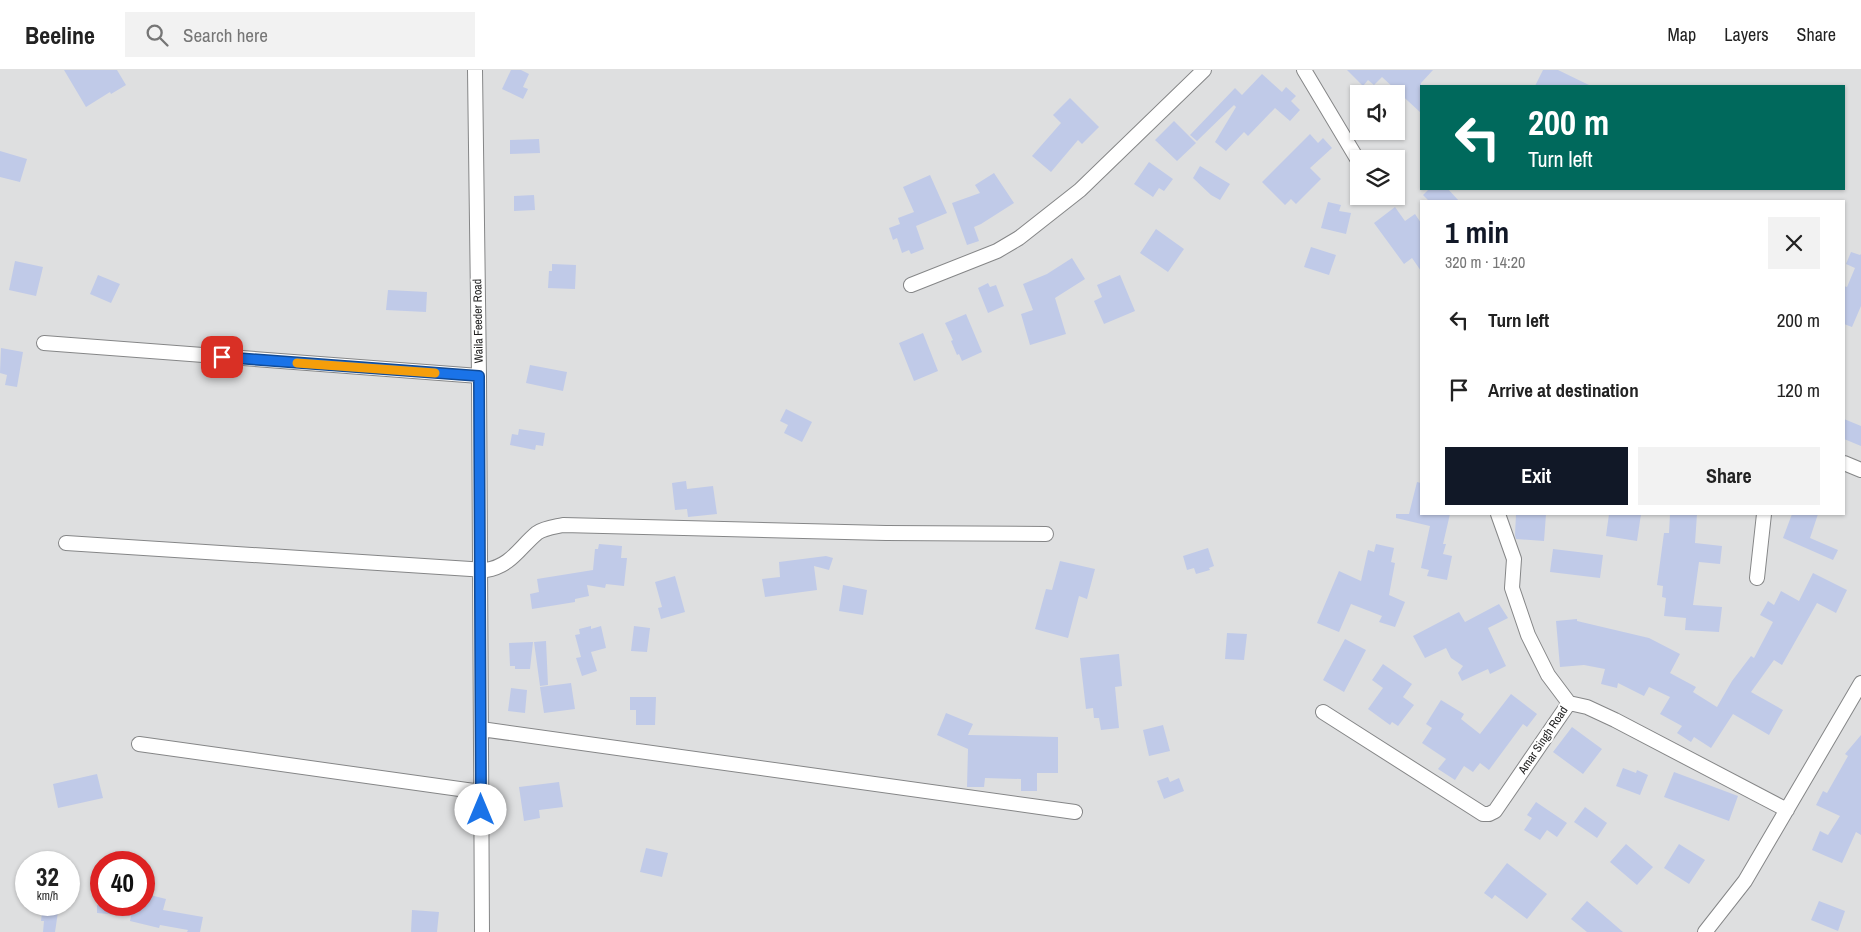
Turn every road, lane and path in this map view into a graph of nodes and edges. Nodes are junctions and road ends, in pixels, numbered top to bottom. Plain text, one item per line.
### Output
1 (474, 70) edge
2 (1204, 70) edge
3 (1304, 70) edge
4 (1352, 150) edge
5 (911, 285) dead end
6 (44, 343) dead end
7 (479, 376) junction
8 (1845, 463) edge
9 (1861, 470) edge
10 (1498, 515) edge
11 (1764, 515) edge
12 (1046, 534) dead end
13 (66, 544) dead end
14 (480, 570) junction
15 (1756, 578) dead end
16 (1861, 683) edge
17 (1569, 703) junction
18 (1323, 712) dead end
19 (480, 729) junction
20 (139, 744) dead end
21 (481, 792) junction
22 (1787, 810) junction
23 (1075, 812) dead end
24 (482, 932) edge
25 (1706, 932) edge

1 - 7 street, Waila Feeder Road
2 - 5 street
3 - 4 street
6 - 7 street
7 - 14 street, Waila Feeder Road
8 - 9 street
10 - 17 street
11 - 15 street
12 - 14 street
13 - 14 street
14 - 19 street, Waila Feeder Road
16 - 22 street
17 - 18 street, Amar Singh Road
17 - 22 street, Amar Singh Road
19 - 21 street, Waila Feeder Road
19 - 23 street
20 - 21 street
21 - 24 street, Waila Feeder Road
22 - 25 street

